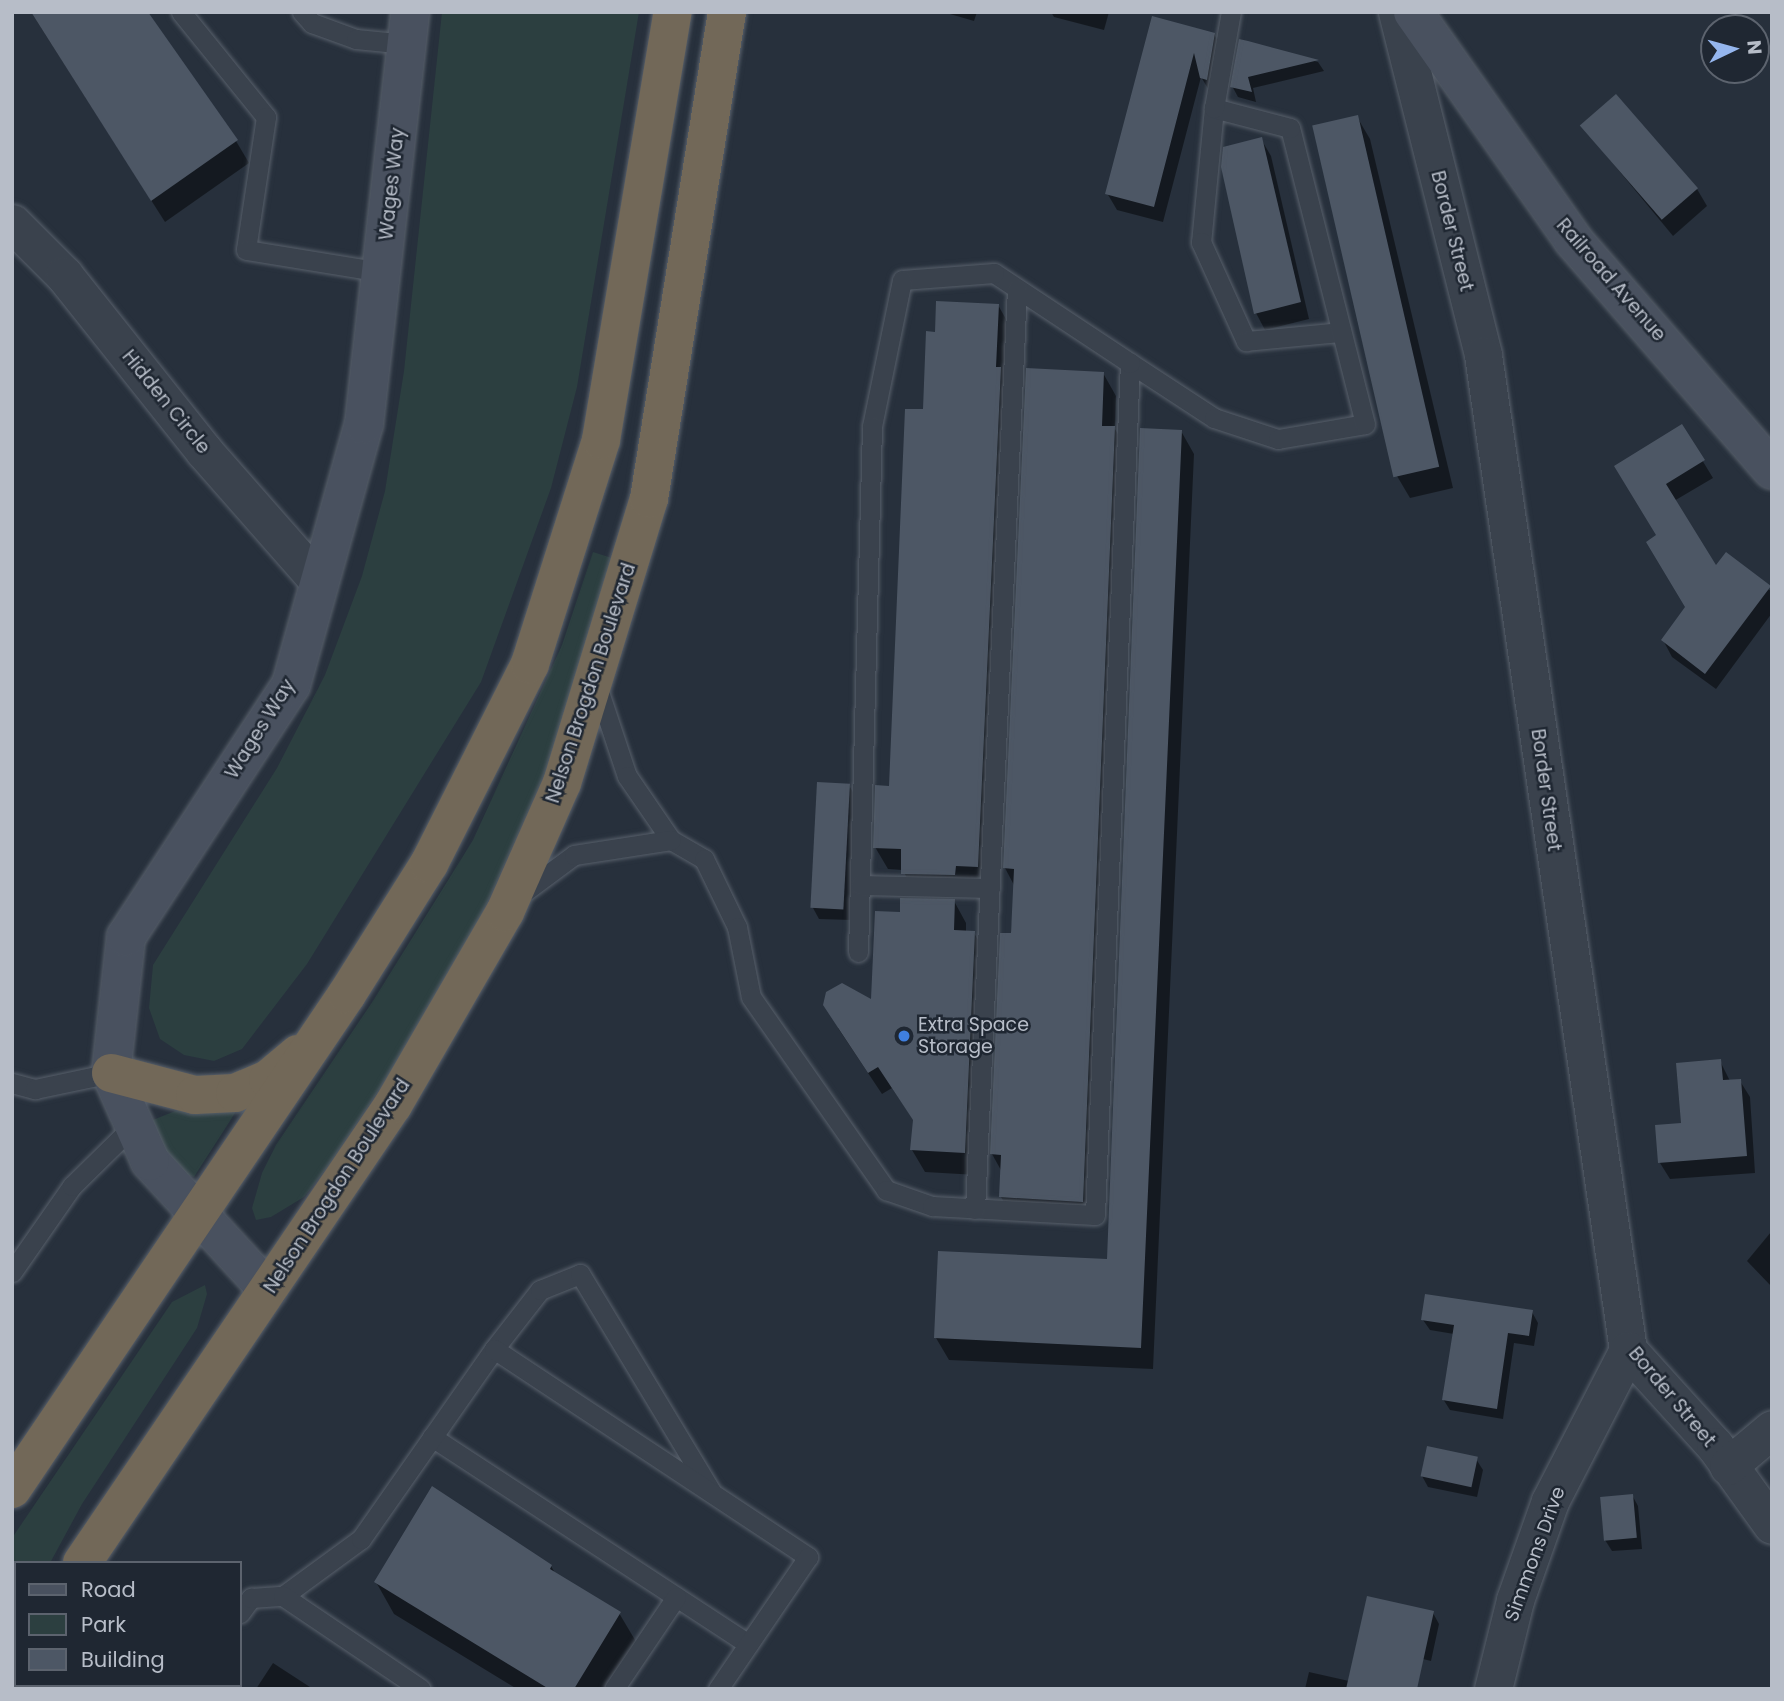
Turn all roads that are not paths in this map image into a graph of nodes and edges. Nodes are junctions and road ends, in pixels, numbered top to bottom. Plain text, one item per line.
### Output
1 (181, 12) edge
2 (302, 12) edge
3 (673, 12) edge
4 (727, 12) edge
5 (1231, 12) edge
6 (1396, 12) edge
7 (1413, 12) edge
8 (408, 28) edge
9 (1214, 108) junction
10 (12, 223) edge
11 (382, 272) junction
12 (1017, 289) junction
13 (1341, 332) junction
14 (1130, 363) junction
15 (1772, 470) edge
16 (319, 582) junction
17 (596, 681) junction
18 (671, 840) junction
19 (860, 885) junction
20 (990, 888) junction
21 (510, 902) junction
22 (858, 952) dead end
23 (318, 1037) junction
24 (111, 1073) junction
25 (12, 1083) edge
26 (134, 1125) junction
27 (975, 1209) junction
28 (200, 1214) junction
29 (12, 1272) edge
30 (268, 1290) junction
31 (494, 1349) junction
32 (1628, 1350) junction
33 (1772, 1429) edge
34 (432, 1437) junction
35 (1728, 1466) junction
36 (12, 1489) edge
37 (713, 1494) junction
38 (1772, 1525) edge
39 (83, 1561) edge
40 (283, 1596) junction
41 (676, 1597) junction
42 (242, 1611) edge
43 (748, 1644) junction
44 (421, 1689) edge
45 (614, 1689) edge
46 (718, 1689) edge
47 (1493, 1689) edge

1 - 11 lane
2 - 8 lane
3 - 23 highway
4 - 17 highway, Nelson Brogdon Boulevard
5 - 9 lane
6 - 32 street, Border Street
7 - 15 street, Railroad Avenue
8 - 11 street, Wages Way
9 - 13 lane
9 - 13 lane
10 - 16 street, Hidden Circle
11 - 16 street, Wages Way
12 - 14 lane
12 - 19 lane
12 - 20 lane
13 - 14 lane
14 - 27 lane
16 - 24 street, Wages Way
17 - 18 lane
17 - 21 highway, Nelson Brogdon Boulevard
18 - 21 lane
18 - 27 lane
19 - 20 lane
19 - 22 lane
20 - 27 lane
21 - 30 highway, Nelson Brogdon Boulevard
23 - 24 highway
23 - 28 highway
24 - 25 lane
24 - 26 street
26 - 28 street
26 - 29 lane
28 - 30 street
28 - 36 highway
30 - 39 highway, Nelson Brogdon Boulevard
31 - 34 lane
31 - 37 lane
31 - 37 lane
32 - 35 street, Border Street
32 - 47 street, Simmons Drive
33 - 35 street
34 - 40 lane
34 - 41 lane
35 - 38 street, Border Street
37 - 43 lane
40 - 42 lane
40 - 44 lane
41 - 43 lane
41 - 45 lane
43 - 46 lane

